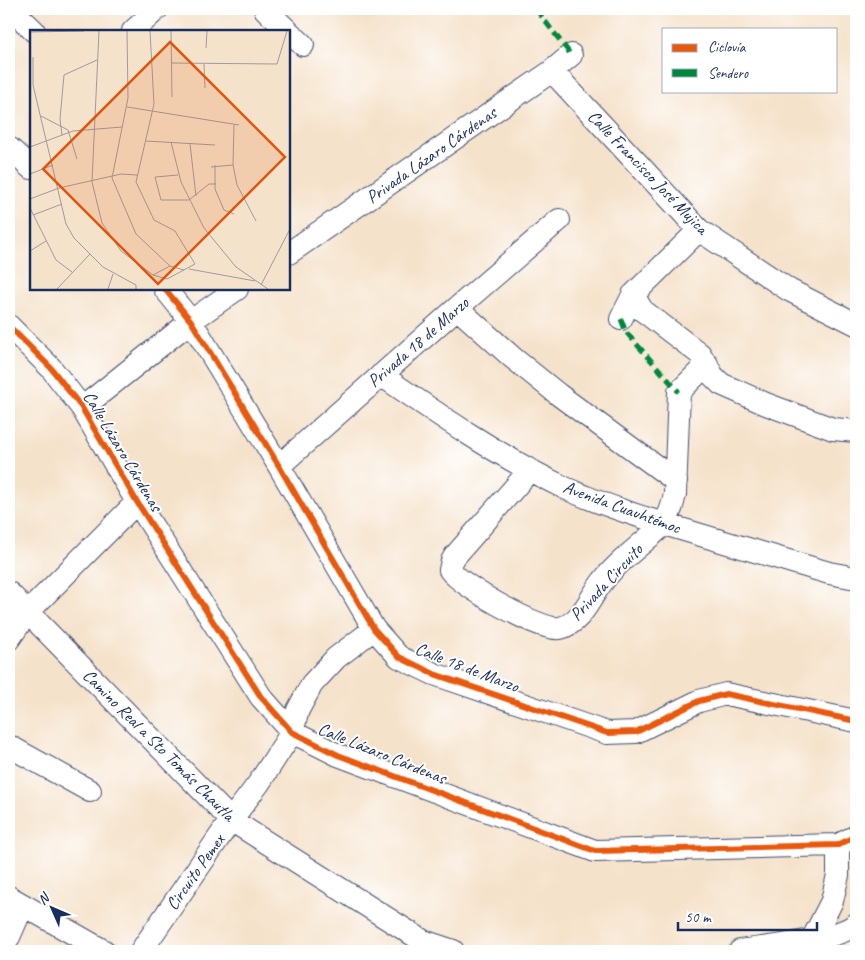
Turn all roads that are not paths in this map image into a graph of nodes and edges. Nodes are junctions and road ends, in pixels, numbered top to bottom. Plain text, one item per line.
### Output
1 (11, 9) edge
2 (156, 9) edge
3 (264, 9) edge
4 (33, 30) edge
5 (134, 30) edge
6 (287, 30) edge
7 (571, 55) dead end
8 (552, 71) junction
9 (9, 148) edge
10 (30, 167) edge
11 (559, 220) dead end
12 (699, 230) junction
13 (290, 252) edge
14 (166, 290) edge
15 (236, 290) edge
16 (633, 295) junction
17 (457, 308) junction
18 (621, 319) dead end
19 (191, 321) junction
20 (856, 324) edge
21 (9, 326) edge
22 (707, 364) junction
23 (381, 375) junction
24 (82, 408) junction
25 (856, 431) edge
26 (279, 466) junction
27 (530, 470) junction
28 (676, 481) junction
29 (137, 502) junction
30 (664, 524) junction
31 (856, 578) edge
32 (9, 593) edge
33 (27, 613) junction
34 (374, 629) junction
35 (9, 639) edge
36 (856, 721) edge
37 (292, 732) junction
38 (9, 746) edge
39 (90, 791) dead end
40 (231, 820) junction
41 (847, 841) edge
42 (16, 901) edge
43 (856, 924) edge
44 (9, 937) edge
45 (812, 940) junction
46 (104, 951) edge
47 (140, 951) edge
48 (453, 951) edge
49 (740, 951) edge

1 - 4 street
2 - 5 street
3 - 6 street
7 - 8 street, Privada Lázaro Cárdenas
8 - 12 street, Calle Francisco José Mujica
8 - 13 street, Privada Lázaro Cárdenas
9 - 10 street
11 - 17 street, Privada 18 de Marzo
12 - 16 street
12 - 20 street, Calle Francisco José Mujica
14 - 19 street, Calle 18 de Marzo
15 - 19 street
16 - 18 street
16 - 22 street
17 - 23 street, Privada 18 de Marzo
17 - 28 street
19 - 24 street
19 - 26 street, Calle 18 de Marzo
21 - 24 street, Calle Lázaro Cárdenas
22 - 25 street
22 - 28 street
23 - 26 street, Privada 18 de Marzo
23 - 27 street, Avenida Cuauhtémoc
24 - 29 street, Calle Lázaro Cárdenas
26 - 34 street, Calle 18 de Marzo
27 - 30 street, Avenida Cuauhtémoc
27 - 30 street, Privada Circuito
28 - 30 street
29 - 33 street
29 - 37 street, Calle Lázaro Cárdenas
30 - 31 street, Avenida Cuauhtémoc
32 - 33 street, Camino Real a Sto Tomás Chautla
33 - 35 street
33 - 40 street, Camino Real a Sto Tomás Chautla
34 - 36 street, Calle 18 de Marzo
34 - 37 street, Circuito Pemex
37 - 40 street, Circuito Pemex
37 - 41 street, Calle Lázaro Cárdenas
38 - 39 street
40 - 47 street, Circuito Pemex
40 - 48 street, Camino Real a Sto Tomás Chautla
41 - 45 street
42 - 44 street
42 - 46 street
43 - 45 street
45 - 49 street

